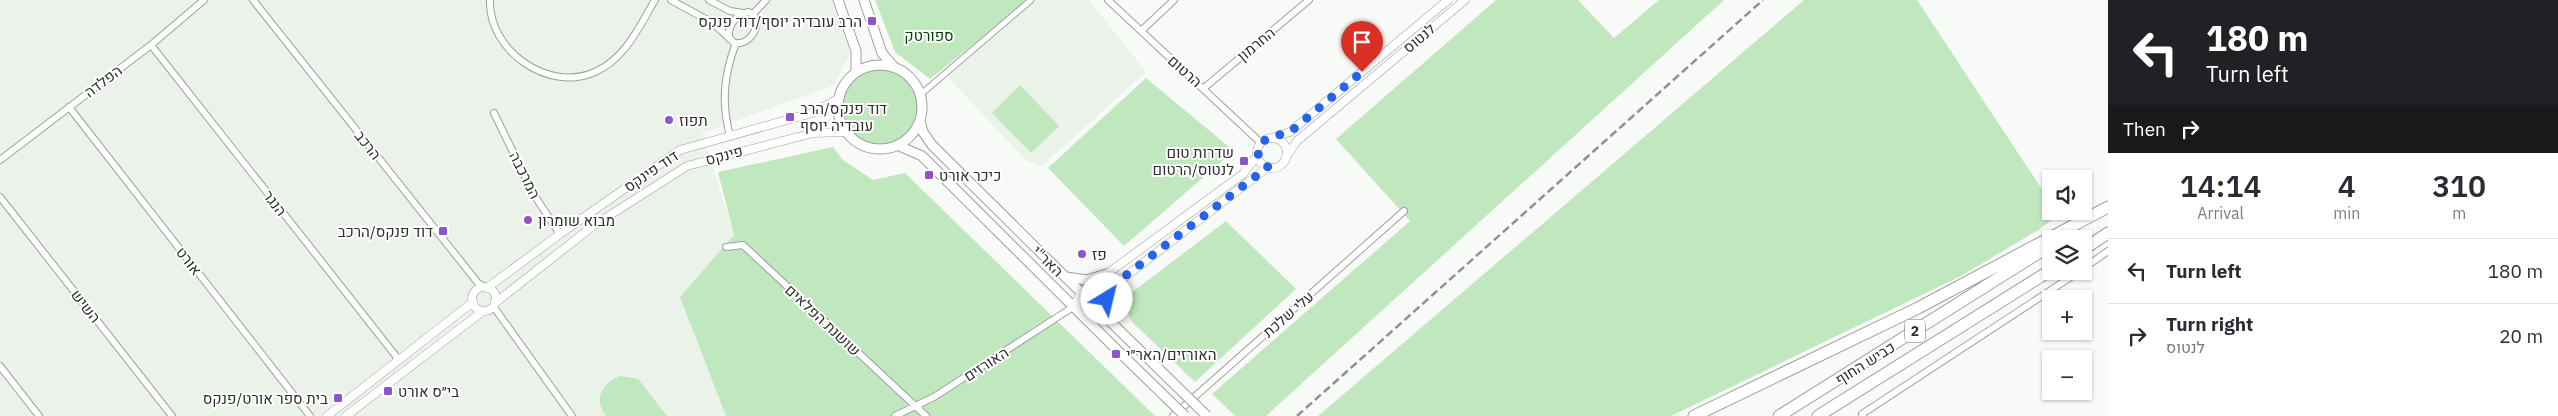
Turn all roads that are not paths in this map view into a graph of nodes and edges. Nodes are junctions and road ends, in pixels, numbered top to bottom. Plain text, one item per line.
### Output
1 (204, 0) edge
2 (253, 0) edge
3 (490, 0) edge
4 (655, 0) edge
5 (671, 0) edge
6 (709, 0) edge
7 (766, 0) edge
8 (838, 0) edge
9 (864, 0) edge
10 (1031, 0) edge
11 (1108, 0) edge
12 (1174, 0) edge
13 (1309, 0) edge
14 (1448, 0) edge
15 (1465, 0) edge
16 (744, 13) junction
17 (753, 14) junction
18 (1141, 31) junction
19 (734, 42) junction
20 (151, 45) junction
21 (894, 67) junction
22 (856, 71) junction
23 (1204, 88) junction
24 (920, 95) junction
25 (838, 98) junction
26 (69, 106) junction
27 (494, 113) dead end
28 (920, 121) junction
29 (846, 132) junction
30 (730, 136) junction
31 (1272, 138) junction
32 (1261, 143) junction
33 (897, 145) junction
34 (1258, 155) junction
35 (1286, 157) junction
36 (0, 160) edge
37 (1268, 167) junction
38 (0, 197) edge
39 (2108, 207) edge
40 (1404, 211) dead end
41 (2074, 230) edge
42 (2108, 233) edge
43 (560, 234) junction
44 (2092, 244) edge
45 (726, 247) dead end
46 (2042, 251) edge
47 (2108, 251) edge
48 (2092, 262) edge
49 (1106, 274) junction
50 (2042, 276) edge
51 (1065, 277) junction
52 (2066, 280) edge
53 (1112, 286) junction
54 (487, 288) junction
55 (1081, 293) junction
56 (473, 302) junction
57 (1091, 303) junction
58 (494, 305) junction
59 (1074, 307) junction
60 (483, 311) junction
61 (1113, 324) junction
62 (399, 360) junction
63 (0, 366) edge
64 (1897, 367) junction
65 (916, 405) junction
66 (39, 416) edge
67 (172, 416) edge
68 (310, 416) edge
69 (327, 416) edge
70 (346, 416) edge
71 (572, 416) edge
72 (896, 416) edge
73 (926, 416) edge
74 (1173, 416) edge
75 (1185, 416) edge
76 (1207, 416) edge
77 (1694, 416) edge
78 (1779, 416) edge
79 (1818, 416) edge
80 (1834, 416) edge
81 (1863, 416) edge

1 - 20 street, הפלדה
2 - 54 street, הרכב
3 - 4 street
5 - 19 street
6 - 16 street
7 - 17 street
8 - 22 main road
9 - 21 main road
10 - 24 street
11 - 18 street, הרטום
12 - 18 street
13 - 23 street, החרמון
14 - 31 street, לנטוס
15 - 35 street, לנטוס
16 - 17 street
16 - 19 street
17 - 19 street
18 - 23 street, הרטום
19 - 30 street
20 - 26 street, הפלדה
20 - 62 street, הנגר
21 - 22 main road
21 - 24 main road
22 - 25 main road
23 - 32 street, הרטום
24 - 28 main road
25 - 29 main road
25 - 30 street, דוד פינקס
26 - 36 street, הפלדה
26 - 68 street, אורט
27 - 43 street, המרכבה
28 - 33 main road
28 - 51 main road, האר"י
29 - 33 main road
29 - 58 street, פינקס
30 - 43 street, דוד פינקס
31 - 32 street
31 - 35 street
32 - 34 street
33 - 59 main road, האר"י
34 - 37 street
34 - 49 street
35 - 37 street
37 - 53 street
38 - 67 street, השיש
39 - 41 highway
39 - 77 highway
40 - 74 street, עלי שלכת
42 - 44 highway
43 - 54 street, דוד פינקס
45 - 65 street, שושנת הפלאים
46 - 78 highway, כביש החוף / 2
47 - 48 street
49 - 51 main road
49 - 55 street
50 - 64 highway, כביש החוף / 2
51 - 55 main road, האר"י
52 - 81 street
53 - 57 street
53 - 61 main road
54 - 56 street
54 - 58 street
55 - 57 main road, האר"י
55 - 59 street
56 - 60 street
56 - 62 street
57 - 59 street
57 - 61 main road, האר"י
58 - 60 street
58 - 71 street
59 - 65 street, האורזים
59 - 75 main road, האר"י, bridge
60 - 70 street
61 - 76 main road, האר"י, bridge
62 - 69 street
63 - 66 street
64 - 79 highway, כביש החוף / 2
64 - 80 highway
65 - 72 street, האורזים
65 - 73 street

